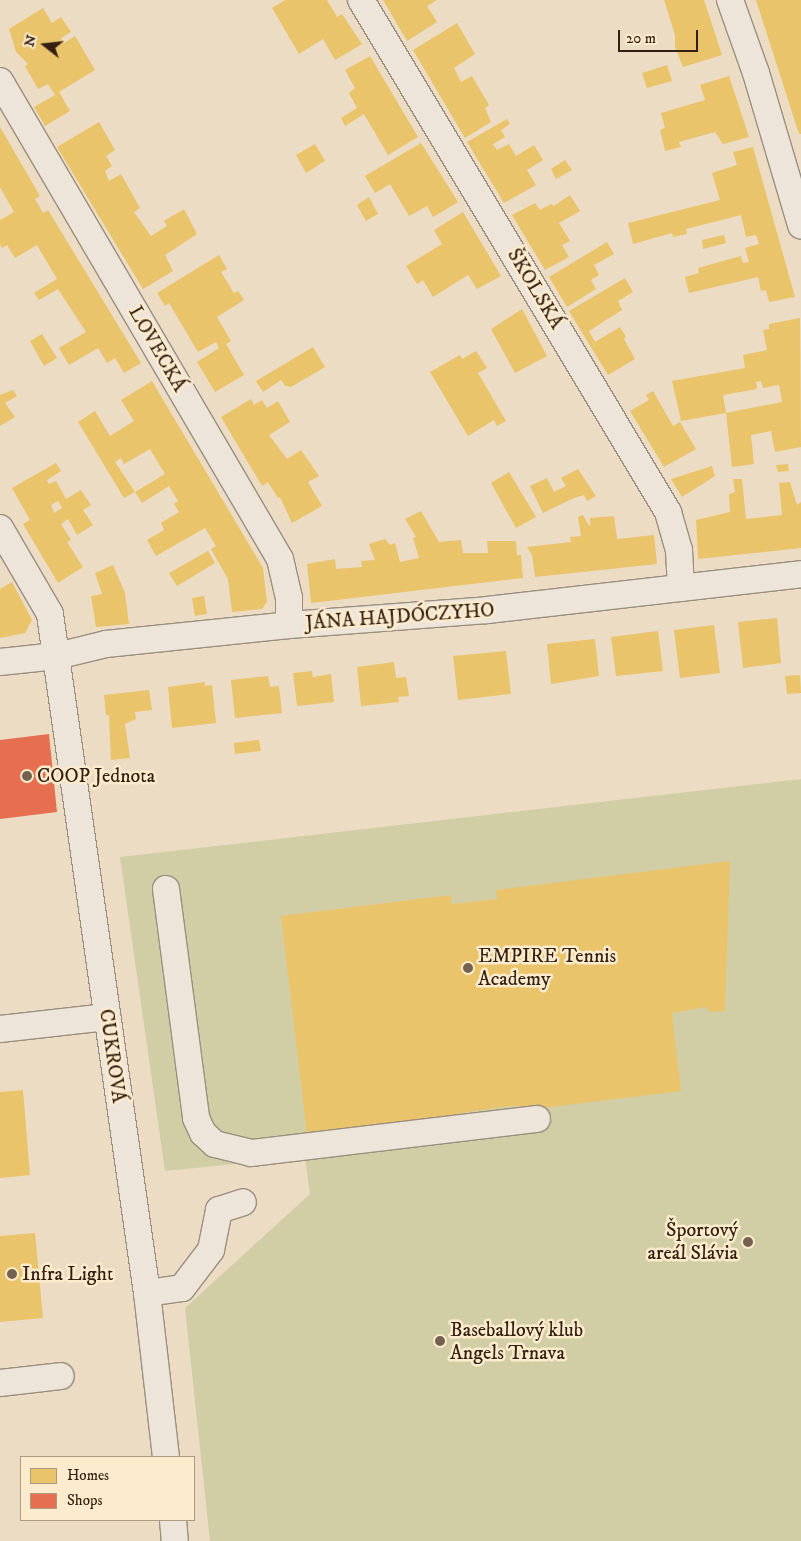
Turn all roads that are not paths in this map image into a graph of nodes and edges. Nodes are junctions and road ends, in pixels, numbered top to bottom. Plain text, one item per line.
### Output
1 (361, 0) edge
2 (730, 0) edge
3 (0, 81) edge
4 (801, 225) edge
5 (0, 528) edge
6 (801, 574) edge
7 (681, 588) junction
8 (289, 625) junction
9 (57, 656) junction
10 (0, 662) edge
11 (166, 889) dead end
12 (107, 1017) junction
13 (0, 1030) edge
14 (537, 1119) dead end
15 (243, 1202) dead end
16 (147, 1293) junction
17 (62, 1376) dead end
18 (0, 1383) edge
19 (166, 1456) edge
20 (173, 1521) edge
21 (175, 1541) edge

1 - 7 street, ŠKOLSKÁ
2 - 4 street
3 - 8 street, LOVECKÁ
5 - 9 street, CUKROVÁ
6 - 7 street, JÁNA HAJDÓCZYHO
7 - 8 street, JÁNA HAJDÓCZYHO
8 - 9 street, JÁNA HAJDÓCZYHO
9 - 10 street, JÁNA HAJDÓCZYHO
9 - 12 street, CUKROVÁ
11 - 14 street
12 - 13 street
12 - 16 street, CUKROVÁ
15 - 16 street
16 - 19 street, CUKROVÁ
17 - 18 street
20 - 21 street

